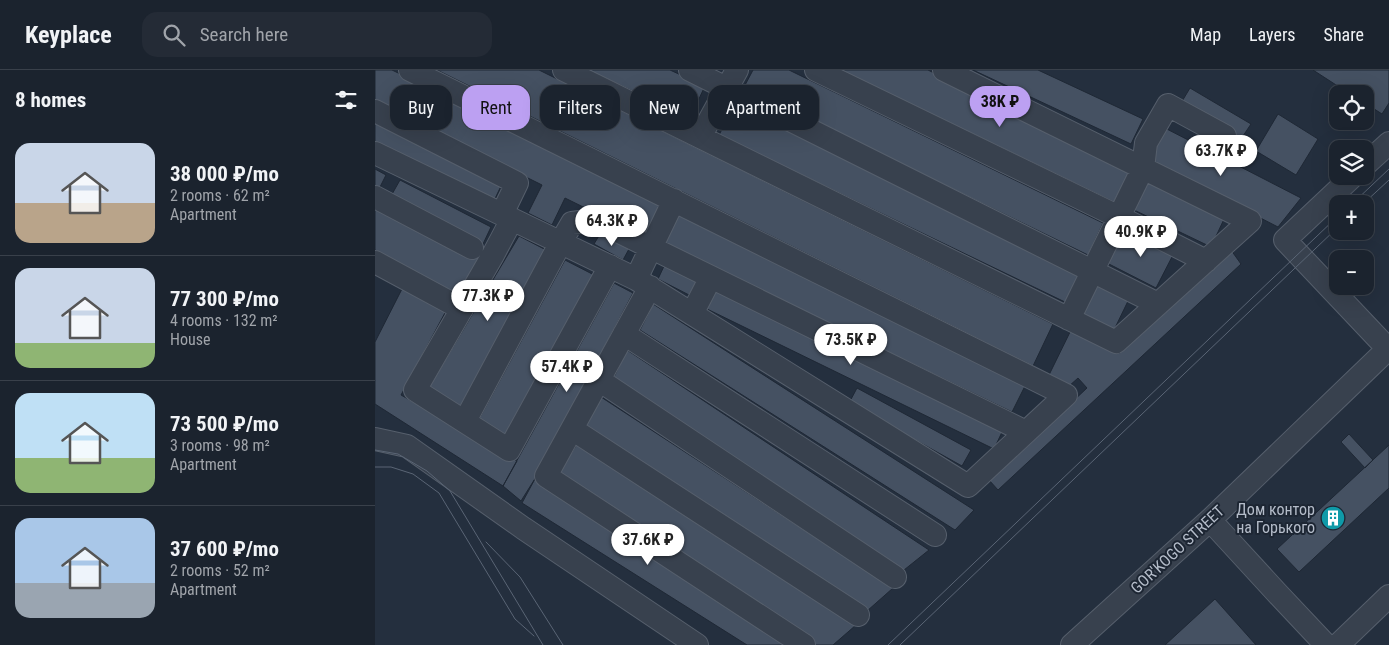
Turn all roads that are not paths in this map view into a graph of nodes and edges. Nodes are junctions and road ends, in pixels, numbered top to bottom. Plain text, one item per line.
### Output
1 (410, 70) edge
2 (564, 70) edge
3 (690, 70) edge
4 (816, 70) edge
5 (944, 70) edge
6 (732, 79) edge
7 (375, 112) edge
8 (1225, 136) dead end
9 (700, 137) junction
10 (1389, 143) edge
11 (375, 153) edge
12 (1374, 157) edge
13 (1143, 168) junction
14 (1343, 185) edge
15 (375, 197) edge
16 (674, 200) junction
17 (507, 216) junction
18 (1119, 217) junction
19 (561, 242) junction
20 (472, 248) dead end
21 (651, 248) junction
22 (1206, 261) junction
23 (375, 262) edge
24 (609, 266) junction
25 (1093, 271) junction
26 (711, 277) junction
27 (643, 283) junction
28 (1158, 304) junction
29 (461, 309) junction
30 (692, 314) junction
31 (1069, 319) junction
32 (624, 334) junction
33 (1389, 349) edge
34 (599, 380) junction
35 (465, 421) junction
36 (572, 429) junction
37 (1026, 432) junction
38 (375, 439) edge
39 (1209, 520) junction
40 (935, 535) dead end
41 (895, 576) dead end
42 (1389, 596) edge
43 (858, 615) dead end
44 (697, 645) edge
45 (804, 645) edge
46 (1072, 645) edge
47 (1327, 645) edge
48 (1339, 645) edge

1 - 16 street
2 - 9 street
3 - 6 street
4 - 18 street
5 - 13 street
6 - 9 street
6 - 25 street
7 - 17 street
8 - 13 street
9 - 31 street
10 - 12 street
11 - 17 street
13 - 18 street
13 - 22 street
14 - 33 street
15 - 20 street
16 - 21 street
16 - 37 street
17 - 19 street
17 - 29 street
18 - 22 street
18 - 25 street
19 - 21 street
19 - 24 street
19 - 35 street
21 - 26 street
21 - 27 street
22 - 28 street
23 - 29 street
24 - 27 street
24 - 35 street
25 - 28 street
25 - 31 street
26 - 30 street
26 - 37 street
27 - 30 street
27 - 32 street
28 - 31 street
29 - 35 street
30 - 37 street
32 - 34 street
32 - 40 street
33 - 39 street, GOR'KOGO STREET
34 - 36 street
34 - 41 street
36 - 43 street
36 - 45 street
38 - 44 street
39 - 46 street, GOR'KOGO STREET
39 - 47 street
42 - 48 street

